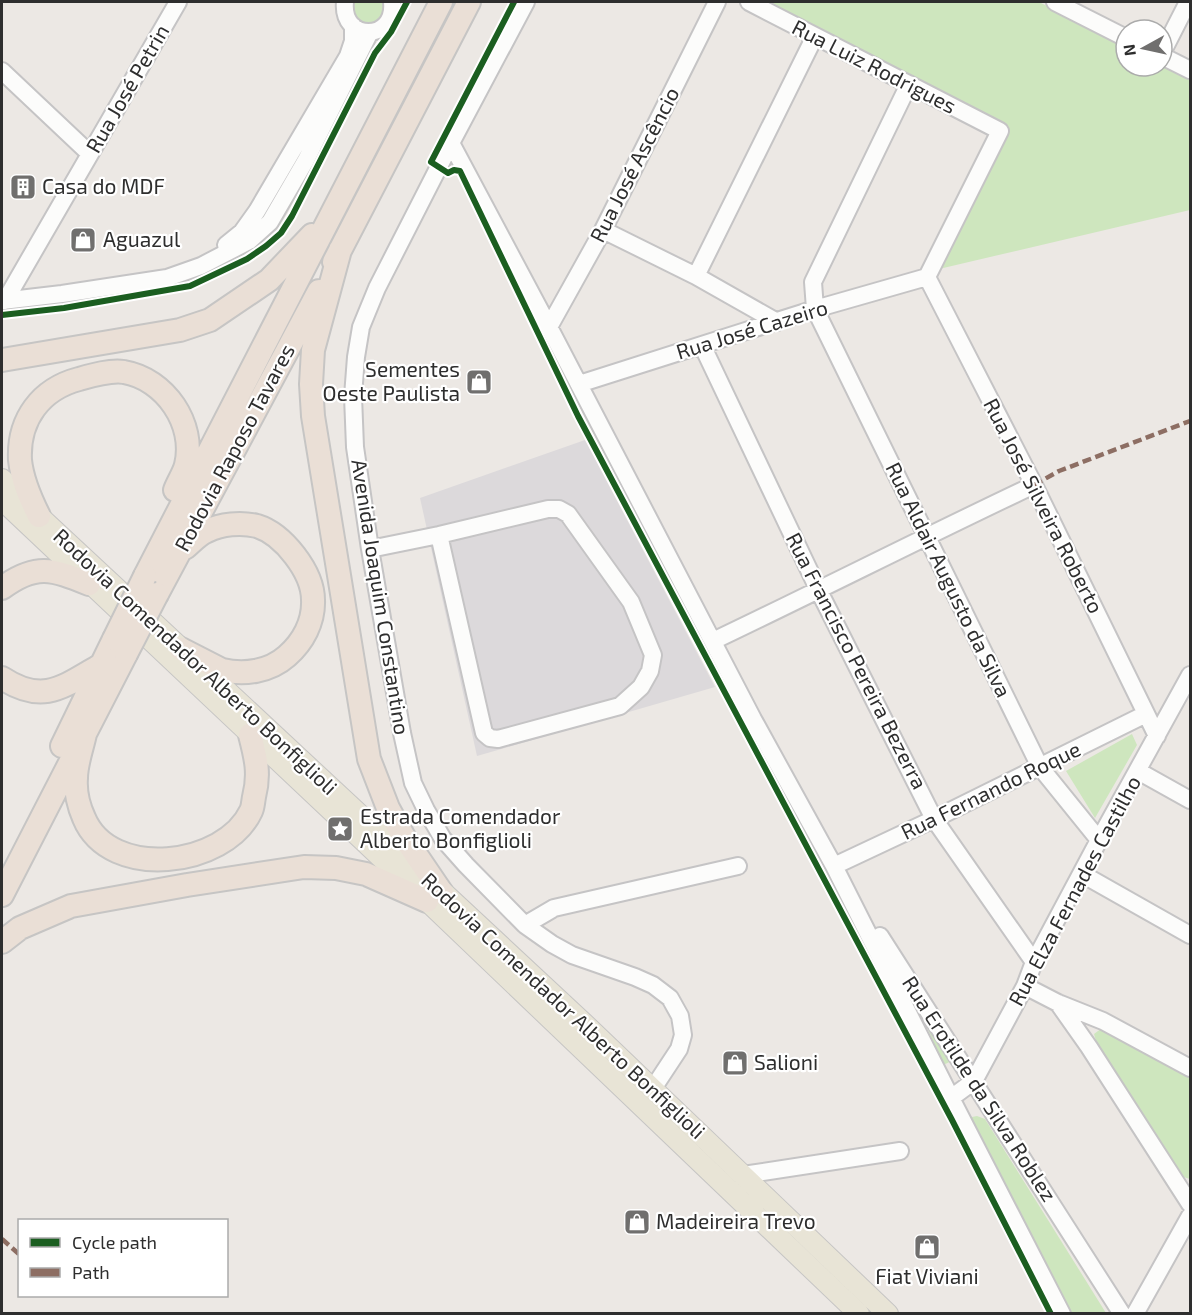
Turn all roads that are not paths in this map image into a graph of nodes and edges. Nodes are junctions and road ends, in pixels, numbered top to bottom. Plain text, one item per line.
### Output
1 (178, 2) edge
2 (392, 2) edge
3 (441, 2) edge
4 (469, 2) edge
5 (485, 2) edge
6 (526, 2) edge
7 (717, 2) edge
8 (749, 2) edge
9 (1055, 2) edge
10 (1188, 2) edge
11 (343, 4) edge
12 (1072, 6) edge
13 (353, 26) junction
14 (1114, 31) edge
15 (1174, 31) edge
16 (370, 32) junction
17 (815, 36) junction
18 (1174, 61) edge
19 (1191, 70) edge
20 (2, 71) edge
21 (909, 84) junction
22 (420, 96) junction
23 (451, 143) junction
24 (90, 154) junction
25 (330, 216) junction
26 (603, 230) junction
27 (340, 250) junction
28 (201, 266) junction
29 (696, 276) junction
30 (927, 277) junction
31 (3, 301) edge
32 (815, 309) junction
33 (777, 322) junction
34 (549, 327) junction
35 (702, 345) junction
36 (2, 360) edge
37 (579, 384) junction
38 (2, 479) edge
39 (1034, 485) junction
40 (2, 500) edge
41 (39, 516) junction
42 (439, 536) junction
43 (927, 536) junction
44 (370, 549) junction
45 (178, 555) junction
46 (89, 584) junction
47 (151, 585) junction
48 (2, 588) edge
49 (819, 591) junction
50 (713, 641) junction
51 (120, 647) junction
52 (181, 649) junction
53 (101, 665) junction
54 (1191, 675) edge
55 (2, 678) edge
56 (1146, 714) junction
57 (85, 734) junction
58 (250, 735) junction
59 (1157, 736) junction
60 (1040, 767) junction
61 (1138, 771) junction
62 (1191, 800) edge
63 (934, 819) junction
64 (1099, 840) junction
65 (738, 866) dead end
66 (834, 866) junction
67 (2, 867) edge
68 (1082, 874) junction
69 (2, 895) edge
70 (435, 897) junction
71 (525, 925) junction
72 (1191, 934) edge
73 (2, 942) edge
74 (1034, 962) junction
75 (1025, 986) junction
76 (1058, 1003) junction
77 (1191, 1068) edge
78 (974, 1081) junction
79 (652, 1090) junction
80 (951, 1098) junction
81 (900, 1151) dead end
82 (743, 1175) junction
83 (1191, 1204) edge
84 (1191, 1216) edge
85 (859, 1314) edge
86 (888, 1314) edge
87 (1062, 1314) edge
88 (1122, 1314) edge
89 (1135, 1314) edge

1 - 24 street, Rua José Petrin
2 - 16 street
3 - 25 highway, Rodovia Raposo Tavares
4 - 22 highway, Rodovia Raposo Tavares
5 - 22 highway
6 - 23 street, Avenida Joaquim Constantino
7 - 26 street, Rua José Ascêncio
8 - 17 street, Rua Luiz Rodrigues
9 - 12 street
10 - 15 street
11 - 13 street
12 - 14 street
13 - 16 street
13 - 28 street
16 - 28 street
17 - 21 street, Rua Luiz Rodrigues
17 - 29 street
18 - 19 street
20 - 24 street
21 - 30 street, Rua Luiz Rodrigues
21 - 32 street
22 - 27 highway, Rodovia Raposo Tavares
23 - 34 street
23 - 44 street, Avenida Joaquim Constantino
24 - 31 street, Rua José Petrin
25 - 36 highway
25 - 47 highway, Rodovia Raposo Tavares
26 - 29 street
26 - 34 street, Rua José Ascêncio
27 - 45 highway, Rodovia Raposo Tavares
27 - 70 highway
28 - 31 street
29 - 33 street
30 - 32 street, Rua José Cazeiro
30 - 39 street, Rua José Silveira Roberto
32 - 33 street, Rua José Cazeiro
32 - 43 street, Rua Aldair Augusto da Silva
33 - 35 street, Rua José Cazeiro
34 - 37 street
35 - 37 street, Rua José Cazeiro
35 - 49 street, Rua Francisco Pereira Bezerra
37 - 50 street
38 - 41 main road, Rodovia Comendador Alberto Bonfiglioli
39 - 43 street
39 - 56 street, Rua José Silveira Roberto
40 - 46 main road, Rodovia Comendador Alberto Bonfiglioli
41 - 47 highway
41 - 52 main road, Rodovia Comendador Alberto Bonfiglioli
42 - 42 street
42 - 44 street
43 - 49 street
43 - 60 street, Rua Aldair Augusto da Silva
44 - 71 street, Avenida Joaquim Constantino
45 - 47 highway, Rodovia Raposo Tavares
45 - 52 highway
46 - 48 highway
46 - 58 main road, Rodovia Comendador Alberto Bonfiglioli
47 - 51 highway, Rodovia Raposo Tavares, bridge
49 - 50 street
49 - 63 street, Rua Francisco Pereira Bezerra
50 - 66 street
51 - 53 highway, Rodovia Raposo Tavares
51 - 57 highway, Rodovia Raposo Tavares
52 - 70 main road, Rodovia Comendador Alberto Bonfiglioli
53 - 55 highway
53 - 67 highway, Rodovia Raposo Tavares
54 - 59 street, Rua Elza Fernades Castilho
56 - 59 street, Rua José Silveira Roberto
56 - 60 street, Rua Fernando Roque
57 - 58 highway
57 - 69 highway, Rodovia Raposo Tavares
58 - 70 main road, Rodovia Comendador Alberto Bonfiglioli
59 - 61 street, Rua Elza Fernades Castilho
60 - 63 street, Rua Fernando Roque
60 - 64 street, Rua Aldair Augusto da Silva
61 - 62 street
61 - 64 street, Rua Elza Fernades Castilho
63 - 66 street, Rua Fernando Roque
63 - 74 street, Rua Francisco Pereira Bezerra
64 - 68 street, Rua Elza Fernades Castilho
65 - 71 street
66 - 78 street, Rua Erotilde da Silva Roblez
66 - 80 street
68 - 72 street
68 - 74 street, Rua Elza Fernades Castilho
70 - 73 highway
70 - 79 main road, Rodovia Comendador Alberto Bonfiglioli
70 - 85 main road, Rodovia Comendador Alberto Bonfiglioli
71 - 79 street, Avenida Joaquim Constantino
74 - 75 street, Rua Elza Fernades Castilho
75 - 76 street
75 - 78 street, Rua Elza Fernades Castilho
76 - 77 street
76 - 83 street
78 - 80 street, Rua Elza Fernades Castilho
78 - 88 street, Rua Erotilde da Silva Roblez
79 - 82 main road, Rodovia Comendador Alberto Bonfiglioli
80 - 87 street
81 - 82 street
82 - 86 main road, Rodovia Comendador Alberto Bonfiglioli
84 - 89 street

